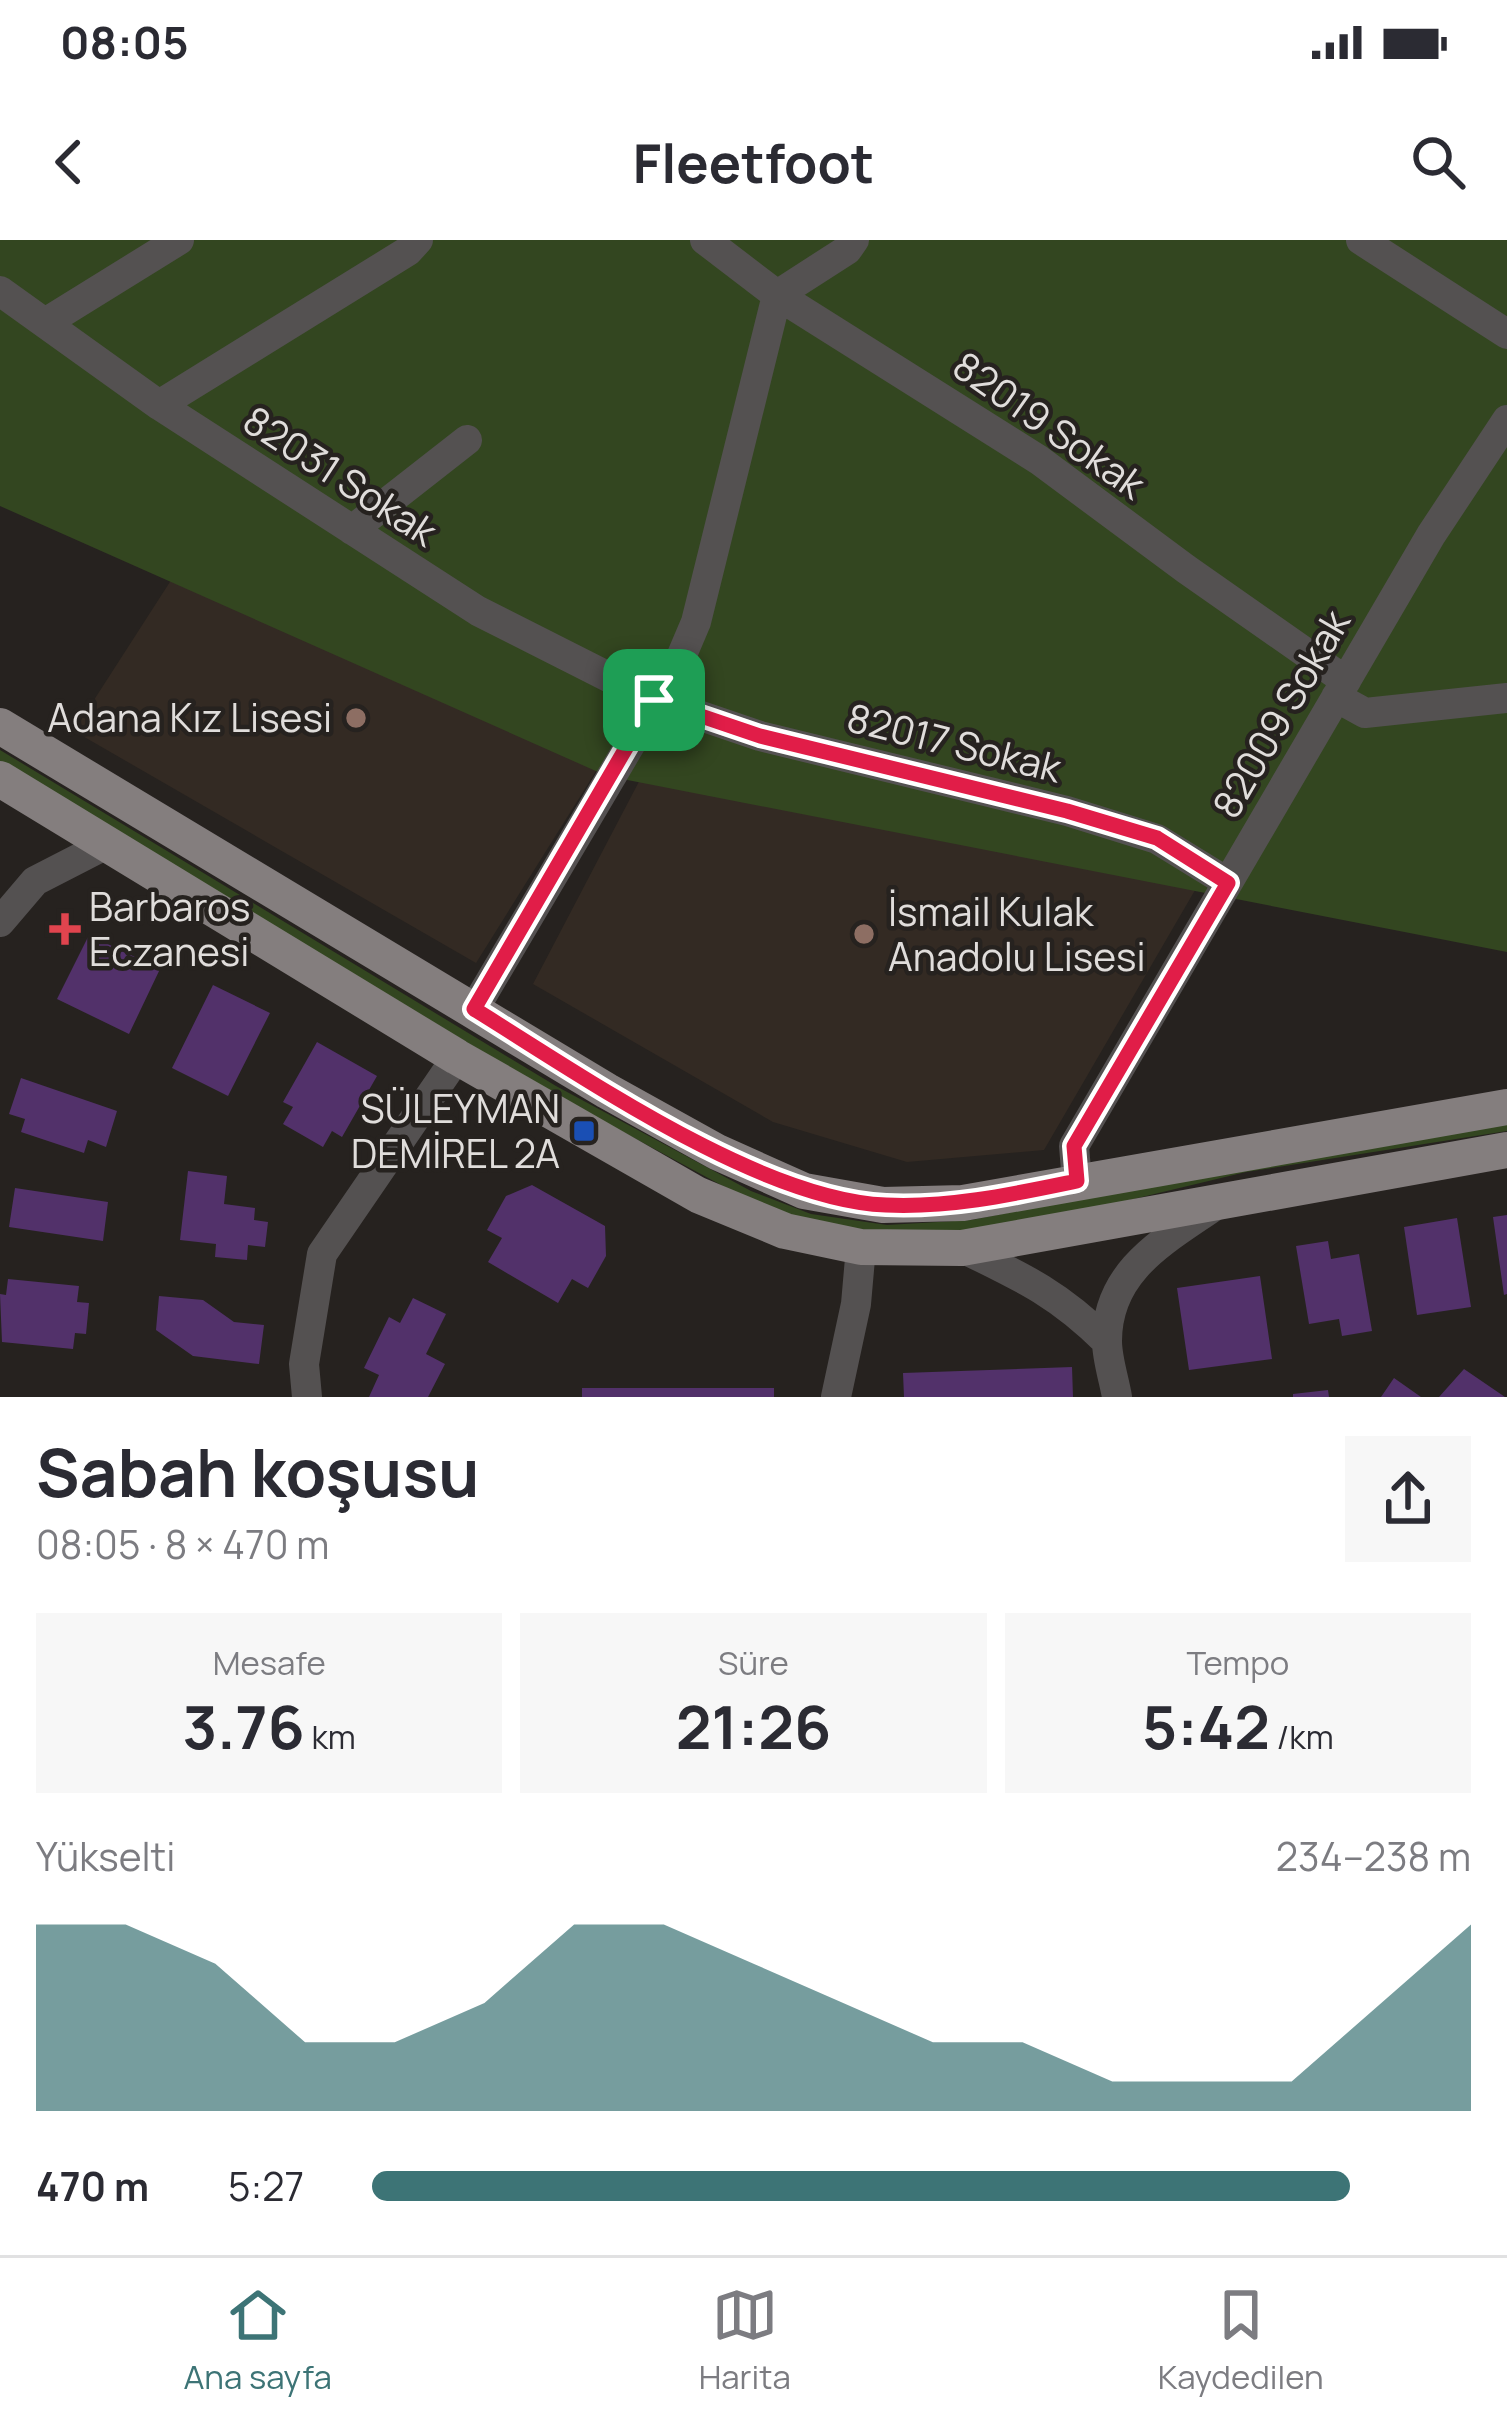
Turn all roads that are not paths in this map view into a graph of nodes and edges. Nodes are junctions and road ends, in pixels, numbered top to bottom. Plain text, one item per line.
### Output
1 (179, 240) edge
2 (418, 240) edge
3 (705, 240) edge
4 (854, 240) edge
5 (1361, 240) edge
6 (0, 291) edge
7 (777, 295) junction
8 (45, 323) junction
9 (1507, 334) edge
10 (158, 405) junction
11 (1507, 420) edge
12 (467, 440) dead end
13 (352, 530) junction
14 (1341, 689) junction
15 (1507, 698) edge
16 (654, 700) junction
17 (0, 726) edge
18 (0, 779) edge
19 (107, 844) junction
20 (1228, 883) junction
21 (0, 922) edge
22 (474, 1009) junction
23 (457, 1058) junction
24 (1507, 1107) edge
25 (1507, 1150) edge
26 (1077, 1181) junction
27 (1226, 1197) junction
28 (861, 1247) junction
29 (962, 1248) junction
30 (1107, 1342) junction
31 (307, 1397) edge
32 (836, 1397) edge
33 (1117, 1397) edge

1 - 8 street
2 - 10 street
3 - 7 street, 82019 Sokak
4 - 7 street
5 - 9 street
6 - 8 street, 82031 Sokak
7 - 14 street, 82019 Sokak
7 - 16 street
8 - 10 street, 82031 Sokak
10 - 13 street, 82031 Sokak
11 - 14 street, 82009 Sokak
12 - 13 street
13 - 16 street, 82031 Sokak
14 - 15 street
14 - 20 street, 82009 Sokak
16 - 20 street, 82017 Sokak
16 - 22 street
17 - 22 main road
18 - 19 main road
19 - 21 street
19 - 23 main road
20 - 26 street, 82009 Sokak
22 - 26 main road
23 - 28 main road
23 - 31 street
24 - 26 main road
25 - 27 main road
27 - 29 main road
27 - 30 street
28 - 29 main road
28 - 32 street
29 - 30 street
30 - 33 street

